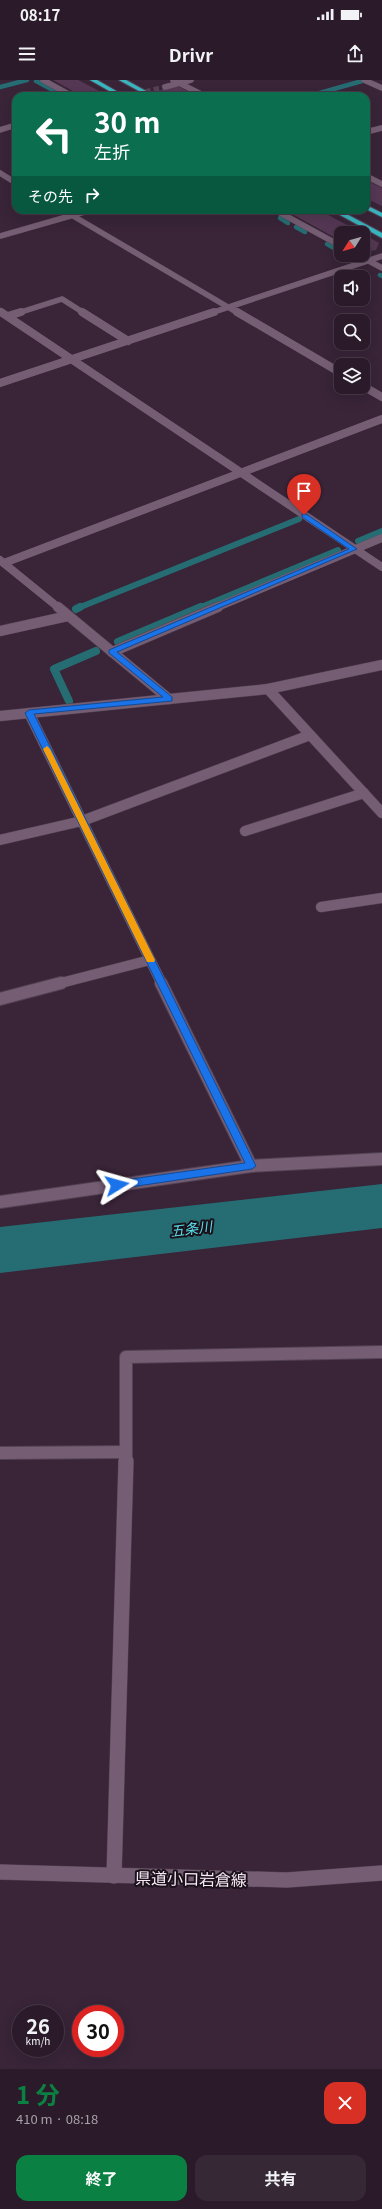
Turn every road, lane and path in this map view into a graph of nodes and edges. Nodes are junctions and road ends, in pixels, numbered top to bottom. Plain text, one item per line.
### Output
1 (43, 80) edge
2 (93, 80) edge
3 (122, 80) edge
4 (173, 80) tunnel mouth
5 (191, 80) edge
6 (364, 80) edge
7 (179, 83) junction
8 (165, 87) tunnel mouth
9 (382, 88) edge
10 (65, 92) edge
11 (115, 92) edge
12 (144, 92) edge
13 (197, 92) edge
14 (12, 126) edge
15 (382, 128) edge
16 (0, 130) edge
17 (370, 131) edge
18 (0, 173) edge
19 (370, 178) edge
20 (12, 180) edge
21 (382, 184) edge
22 (370, 209) edge
23 (76, 214) edge
24 (282, 214) edge
25 (342, 214) edge
26 (72, 215) junction
27 (382, 215) edge
28 (0, 236) edge
29 (382, 236) edge
30 (334, 242) edge
31 (382, 256) edge
32 (370, 260) edge
33 (365, 262) edge
34 (370, 262) edge
35 (382, 268) edge
36 (229, 307) junction
37 (0, 310) edge
38 (8, 316) junction
39 (128, 341) junction
40 (73, 359) junction
41 (334, 369) edge
42 (0, 383) edge
43 (370, 390) edge
44 (382, 397) edge
45 (382, 419) edge
46 (241, 472) junction
47 (382, 538) edge
48 (354, 549) junction
49 (2, 561) edge
50 (382, 567) edge
51 (68, 616) junction
52 (0, 631) edge
53 (112, 652) junction
54 (382, 665) edge
55 (268, 689) junction
56 (169, 699) junction
57 (29, 713) junction
58 (0, 716) edge
59 (310, 735) junction
60 (364, 793) junction
61 (382, 813) edge
62 (82, 821) junction
63 (245, 831) dead end
64 (0, 840) edge
65 (382, 898) edge
66 (321, 907) dead end
67 (150, 960) junction
68 (0, 999) edge
69 (382, 1159) edge
70 (252, 1166) junction
71 (0, 1202) edge
72 (382, 1352) edge
73 (126, 1452) junction
74 (0, 1453) edge
75 (0, 1872) edge
76 (382, 1873) edge
77 (114, 1876) junction

1 - 10 street
2 - 11 highway
3 - 12 highway
4 - 7 street
5 - 7 street
6 - 9 street
7 - 8 street
7 - 13 street
14 - 16 street
15 - 17 street
18 - 20 street
19 - 21 street
22 - 27 highway
23 - 26 street
24 - 30 street
25 - 29 highway
26 - 28 street
26 - 36 street
31 - 32 street
33 - 36 street
34 - 35 street
36 - 39 street
36 - 41 street
37 - 38 street
38 - 39 street
38 - 40 street
39 - 40 street
40 - 42 street
40 - 46 street
43 - 44 street
45 - 46 street
46 - 48 street
46 - 49 street
47 - 48 street
48 - 50 street
48 - 53 street
49 - 51 street
51 - 52 street
51 - 53 street
53 - 56 street
54 - 55 street
55 - 56 street
55 - 59 street
56 - 57 street
57 - 58 street
57 - 62 street
59 - 60 street
59 - 62 street
60 - 61 street
60 - 63 street
62 - 64 street
62 - 67 street
65 - 66 street
67 - 68 street
67 - 70 street
69 - 70 street
70 - 71 street
72 - 73 street
73 - 74 street
73 - 77 street
75 - 77 street, 県道小口岩倉線
76 - 77 street, 県道小口岩倉線

